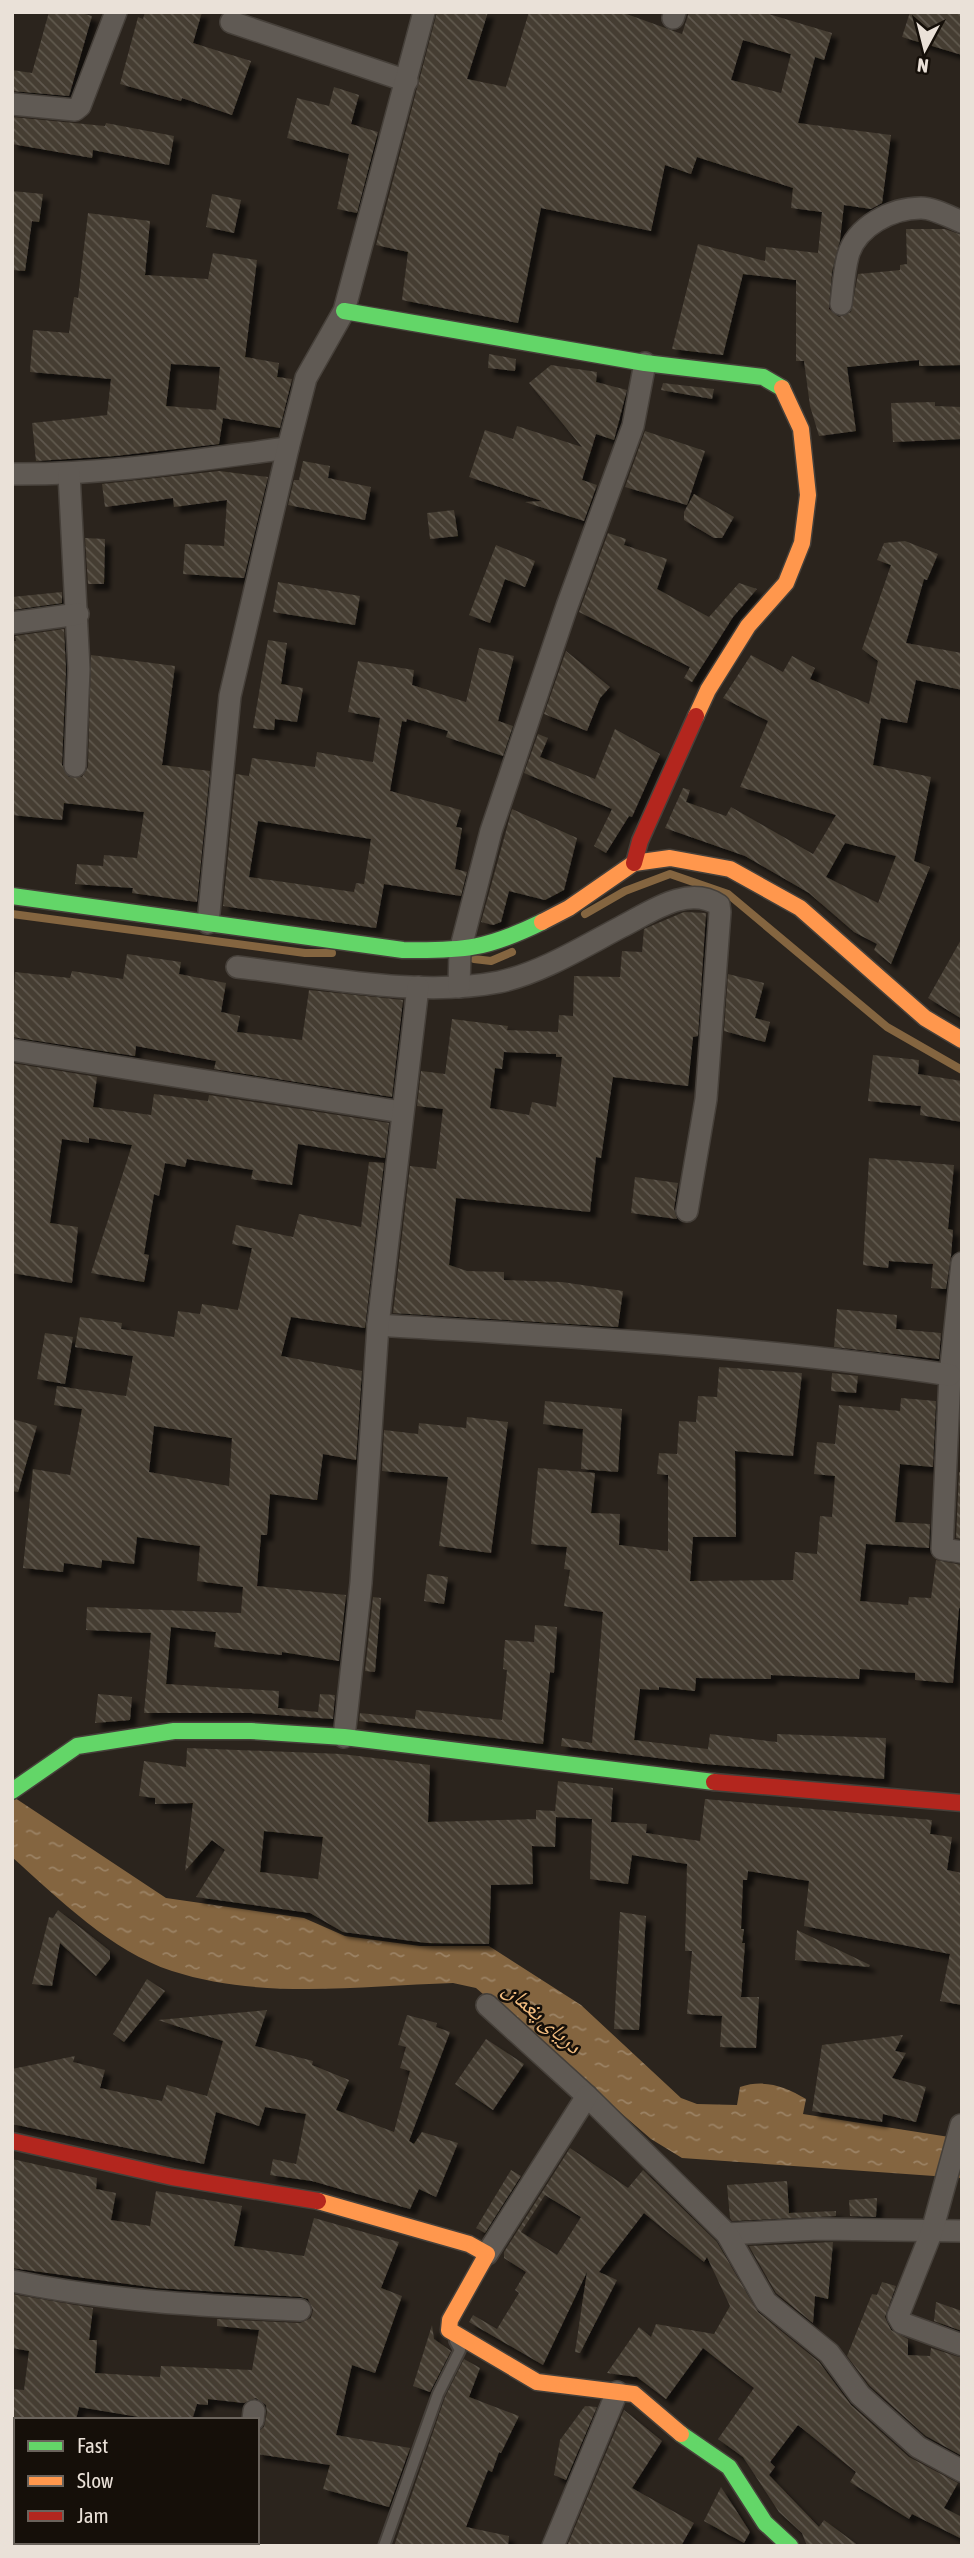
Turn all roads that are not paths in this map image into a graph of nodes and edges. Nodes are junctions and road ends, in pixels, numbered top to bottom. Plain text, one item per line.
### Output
1 (116, 12) edge
2 (424, 12) edge
3 (231, 22) dead end
4 (407, 81) junction
5 (12, 104) edge
6 (962, 222) edge
7 (841, 304) dead end
8 (344, 311) junction
9 (645, 363) junction
10 (288, 448) junction
11 (12, 474) edge
12 (69, 474) junction
13 (78, 614) junction
14 (12, 623) edge
15 (75, 766) dead end
16 (634, 863) junction
17 (12, 896) edge
18 (208, 923) junction
19 (460, 951) junction
20 (237, 967) dead end
21 (418, 987) junction
22 (458, 987) junction
23 (962, 1040) edge
24 (12, 1050) edge
25 (402, 1111) junction
26 (687, 1211) dead end
27 (962, 1263) edge
28 (378, 1325) junction
29 (950, 1375) junction
30 (962, 1552) edge
31 (344, 1737) junction
32 (16, 1784) edge
33 (962, 1793) edge
34 (961, 1803) edge
35 (487, 2005) dead end
36 (587, 2096) junction
37 (960, 2133) edge
38 (12, 2141) edge
39 (932, 2231) junction
40 (962, 2231) edge
41 (727, 2234) junction
42 (487, 2254) junction
43 (12, 2281) edge
44 (300, 2310) dead end
45 (449, 2330) junction
46 (962, 2345) edge
47 (617, 2392) junction
48 (962, 2471) edge
49 (384, 2546) edge
50 (553, 2546) edge
51 (790, 2546) edge

1 - 5 street
2 - 4 street
3 - 4 street
4 - 8 street
6 - 7 street
8 - 9 street
8 - 10 street
9 - 16 street
9 - 19 street
10 - 12 street
10 - 18 street
11 - 12 street
12 - 13 street
13 - 14 street
13 - 15 street
16 - 19 street
16 - 23 street
17 - 18 street
18 - 19 street
19 - 22 street
20 - 21 street
21 - 22 street
21 - 25 street
22 - 26 street
24 - 25 street
25 - 28 street
27 - 29 street
28 - 29 street
28 - 31 street
29 - 30 street
31 - 32 street
31 - 34 street
33 - 34 street
35 - 36 street
36 - 41 street
36 - 42 street
37 - 39 street
38 - 42 street
39 - 40 street
39 - 41 street
39 - 46 street
41 - 48 street
42 - 45 street
43 - 44 street
45 - 47 street
45 - 49 lane
47 - 50 street
47 - 51 street

